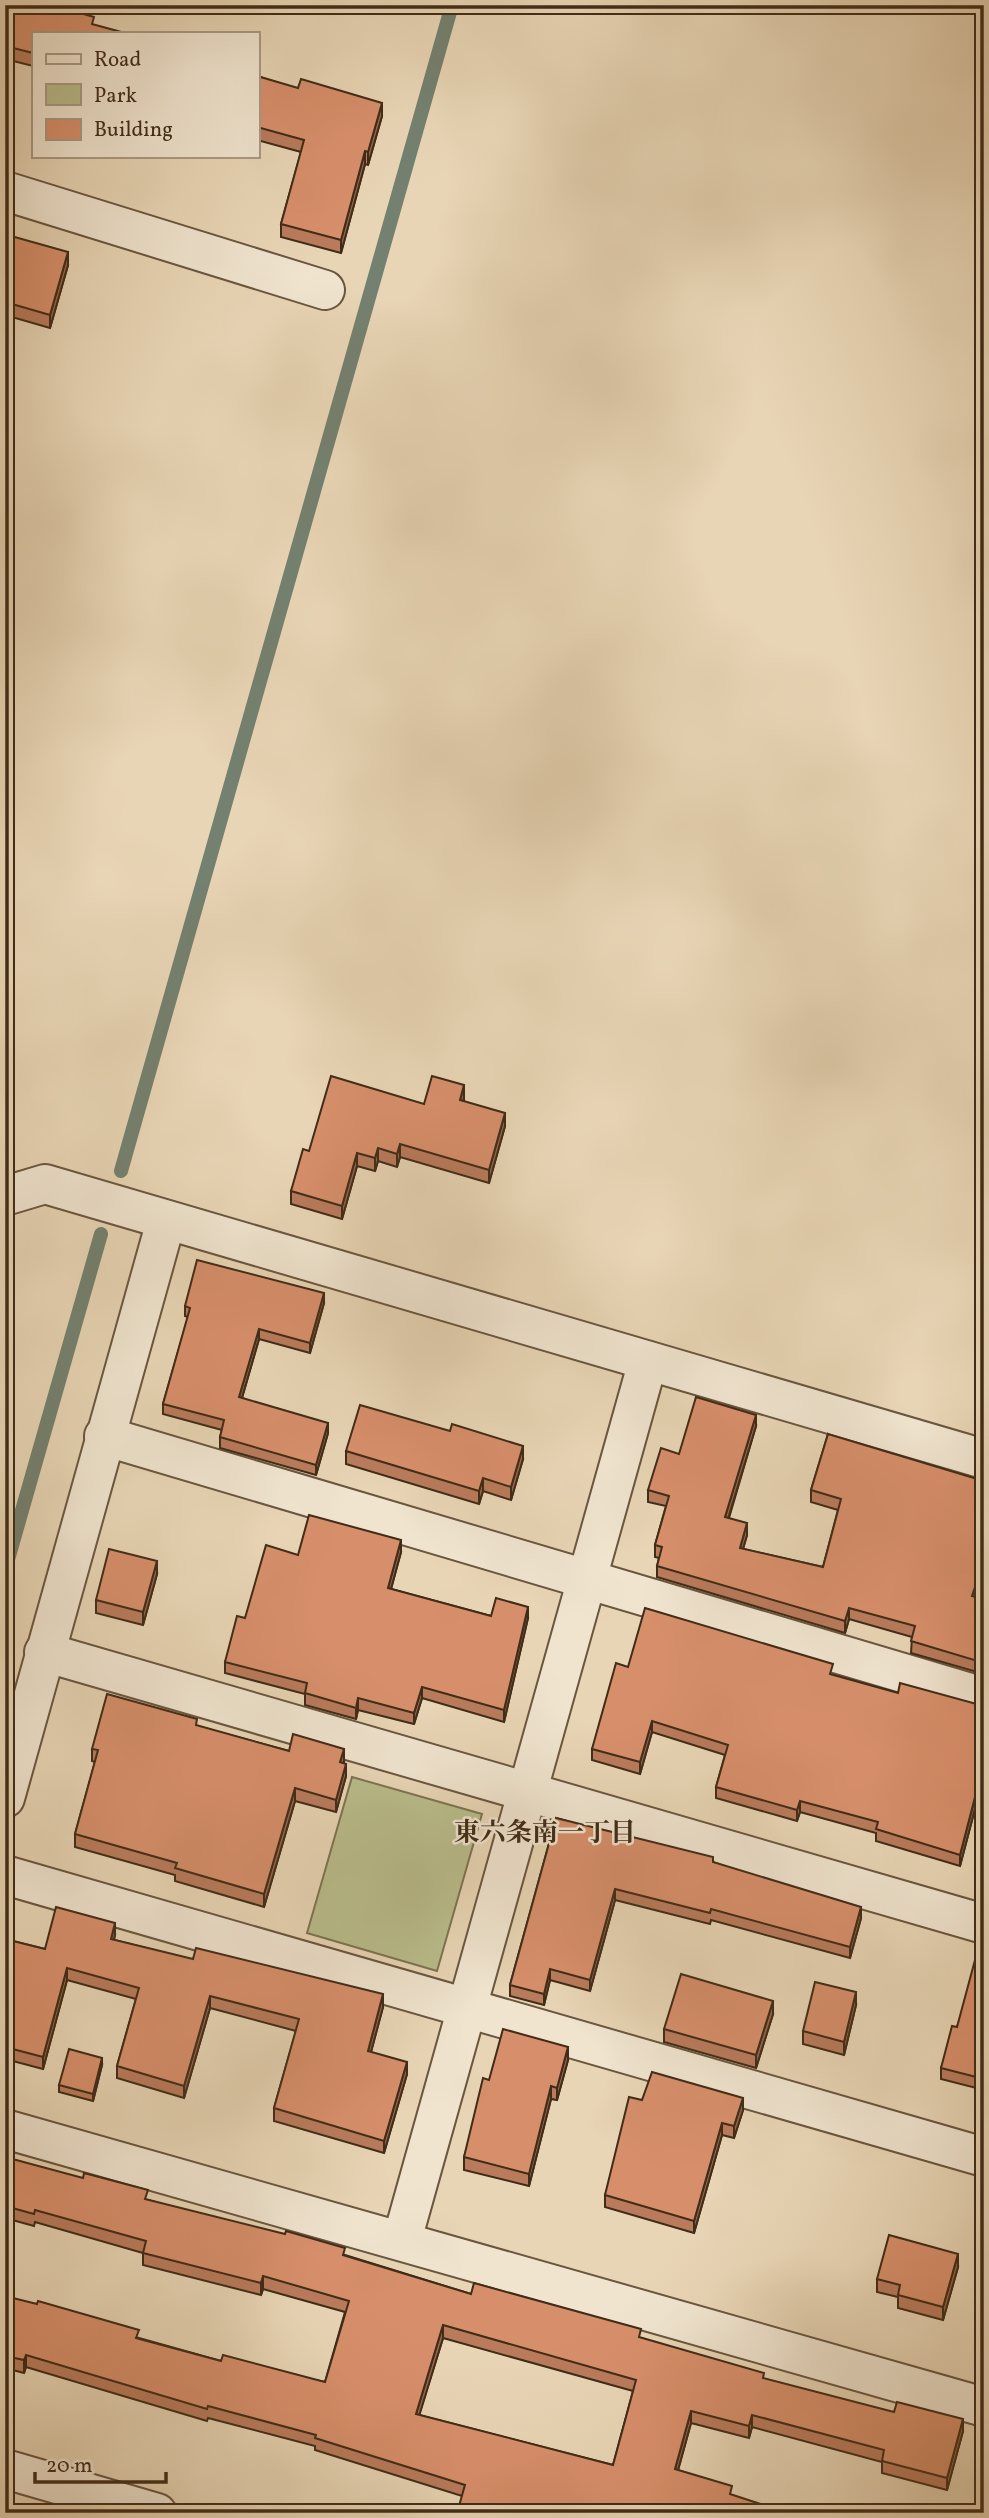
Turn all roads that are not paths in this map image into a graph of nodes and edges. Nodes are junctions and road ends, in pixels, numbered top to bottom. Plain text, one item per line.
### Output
1 (5, 191) edge
2 (325, 290) dead end
3 (5, 1196) edge
4 (166, 1221) junction
5 (648, 1361) junction
6 (104, 1436) junction
7 (984, 1459) edge
8 (587, 1579) junction
9 (44, 1652) junction
10 (984, 1697) edge
11 (528, 1792) junction
12 (5, 1798) edge
13 (5, 1875) edge
14 (984, 1924) edge
15 (467, 2008) junction
16 (5, 2130) edge
17 (984, 2157) edge
18 (402, 2239) junction
19 (984, 2407) edge
20 (5, 2469) edge
21 (157, 2513) edge

1 - 2 street
3 - 4 street
4 - 5 street
4 - 6 street
5 - 7 street
5 - 8 street
6 - 8 street
6 - 9 street
8 - 10 street
8 - 11 street
9 - 11 street
9 - 12 street
11 - 14 street
11 - 15 street
13 - 15 street
15 - 17 street
15 - 18 street
16 - 18 street
18 - 19 street
20 - 21 street

